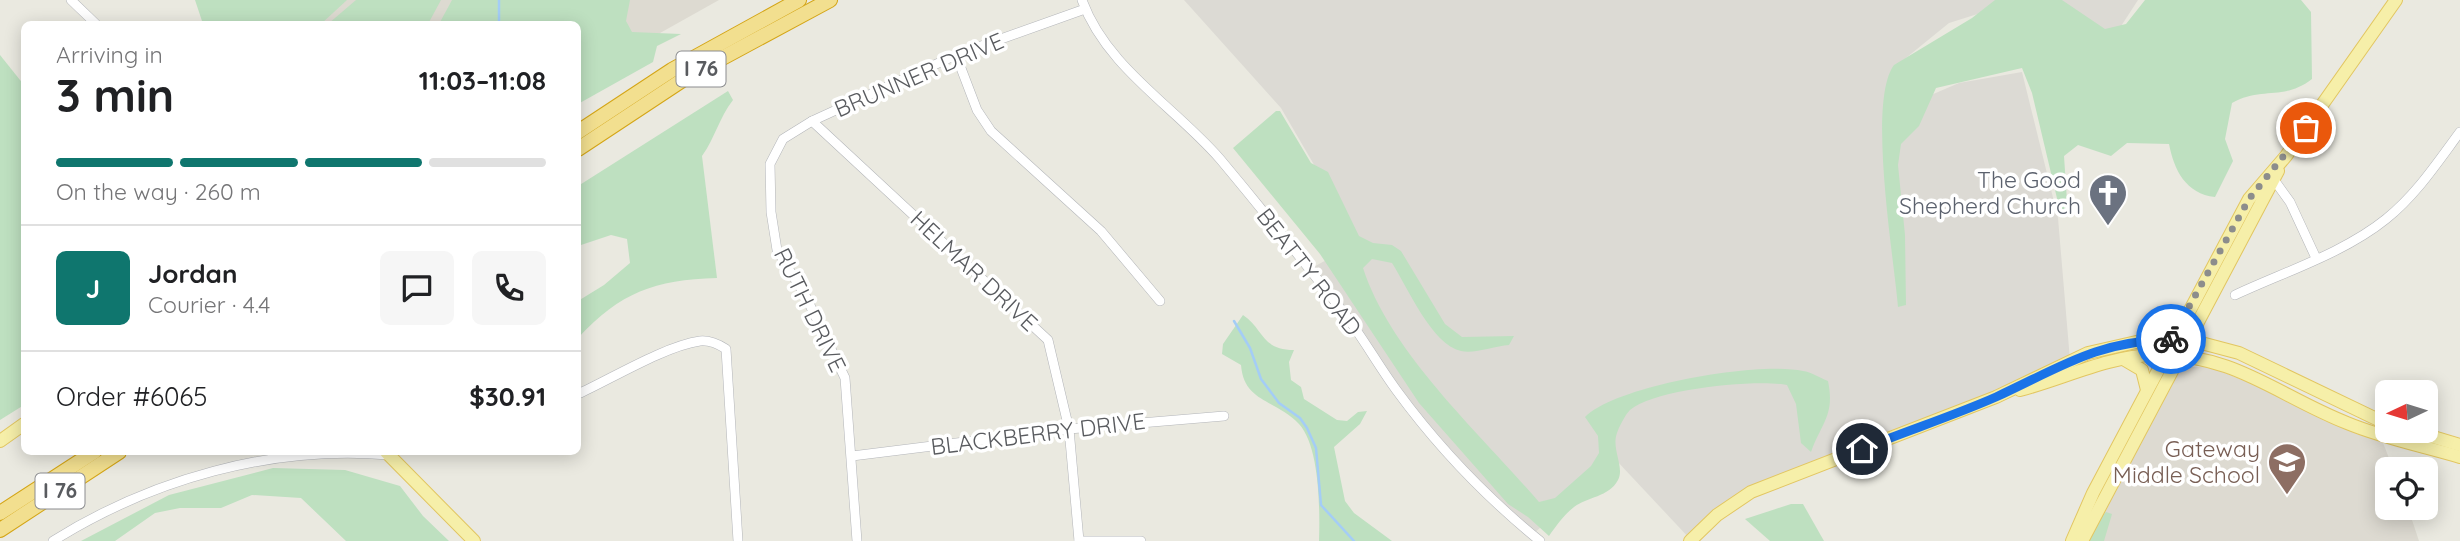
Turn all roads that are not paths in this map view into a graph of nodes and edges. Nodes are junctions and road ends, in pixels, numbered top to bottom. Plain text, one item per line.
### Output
1 (71, 0) edge
2 (799, 0) edge
3 (830, 0) edge
4 (2396, 0) edge
5 (1084, 5) edge
6 (93, 21) edge
7 (956, 55) junction
8 (812, 121) junction
9 (581, 130) edge
10 (2460, 132) edge
11 (581, 147) edge
12 (770, 164) joint
13 (2271, 177) junction
14 (2316, 258) junction
15 (2235, 295) dead end
16 (1160, 301) dead end
17 (2174, 339) junction
18 (2190, 340) junction
19 (2165, 355) junction
20 (2182, 356) junction
21 (2121, 359) junction
22 (2147, 390) junction
23 (581, 393) edge
24 (1996, 397) junction
25 (1224, 416) dead end
26 (2375, 418) edge
27 (21, 426) edge
28 (1069, 429) junction
29 (2438, 438) edge
30 (0, 441) edge
31 (2460, 445) edge
32 (89, 455) edge
33 (114, 455) edge
34 (313, 455) edge
35 (390, 455) edge
36 (852, 456) junction
37 (2460, 457) edge
38 (0, 513) edge
39 (0, 530) edge
40 (53, 541) edge
41 (474, 541) edge
42 (738, 541) edge
43 (857, 541) edge
44 (1079, 541) edge
45 (1141, 541) edge
46 (1539, 541) edge
47 (1690, 541) edge
48 (2072, 541) edge
49 (2082, 541) edge

1 - 6 street
2 - 9 highway, I 76
3 - 11 highway, I 76
4 - 13 main road
5 - 7 street, BRUNNER DRIVE
5 - 46 street, BEATTY ROAD
7 - 8 street, BRUNNER DRIVE
7 - 16 street
8 - 12 street, BRUNNER DRIVE
8 - 28 street, HELMAR DRIVE
10 - 14 street
12 - 36 street, RUTH DRIVE
13 - 14 street
13 - 17 main road
13 - 18 main road
14 - 15 street
17 - 18 main road
17 - 19 main road
17 - 24 main road
18 - 20 main road
18 - 26 main road
19 - 20 main road
19 - 21 main road
19 - 22 main road
20 - 37 main road
20 - 49 main road
21 - 22 main road
21 - 24 main road
22 - 48 main road
23 - 42 street
24 - 47 main road
25 - 28 street, BLACKBERRY DRIVE
27 - 30 main road
28 - 36 street, BLACKBERRY DRIVE
28 - 44 street, HELMAR DRIVE
29 - 31 main road
32 - 38 highway, I 76
33 - 39 highway, I 76
34 - 40 street
35 - 41 main road
36 - 43 street, RUTH DRIVE
44 - 45 street

